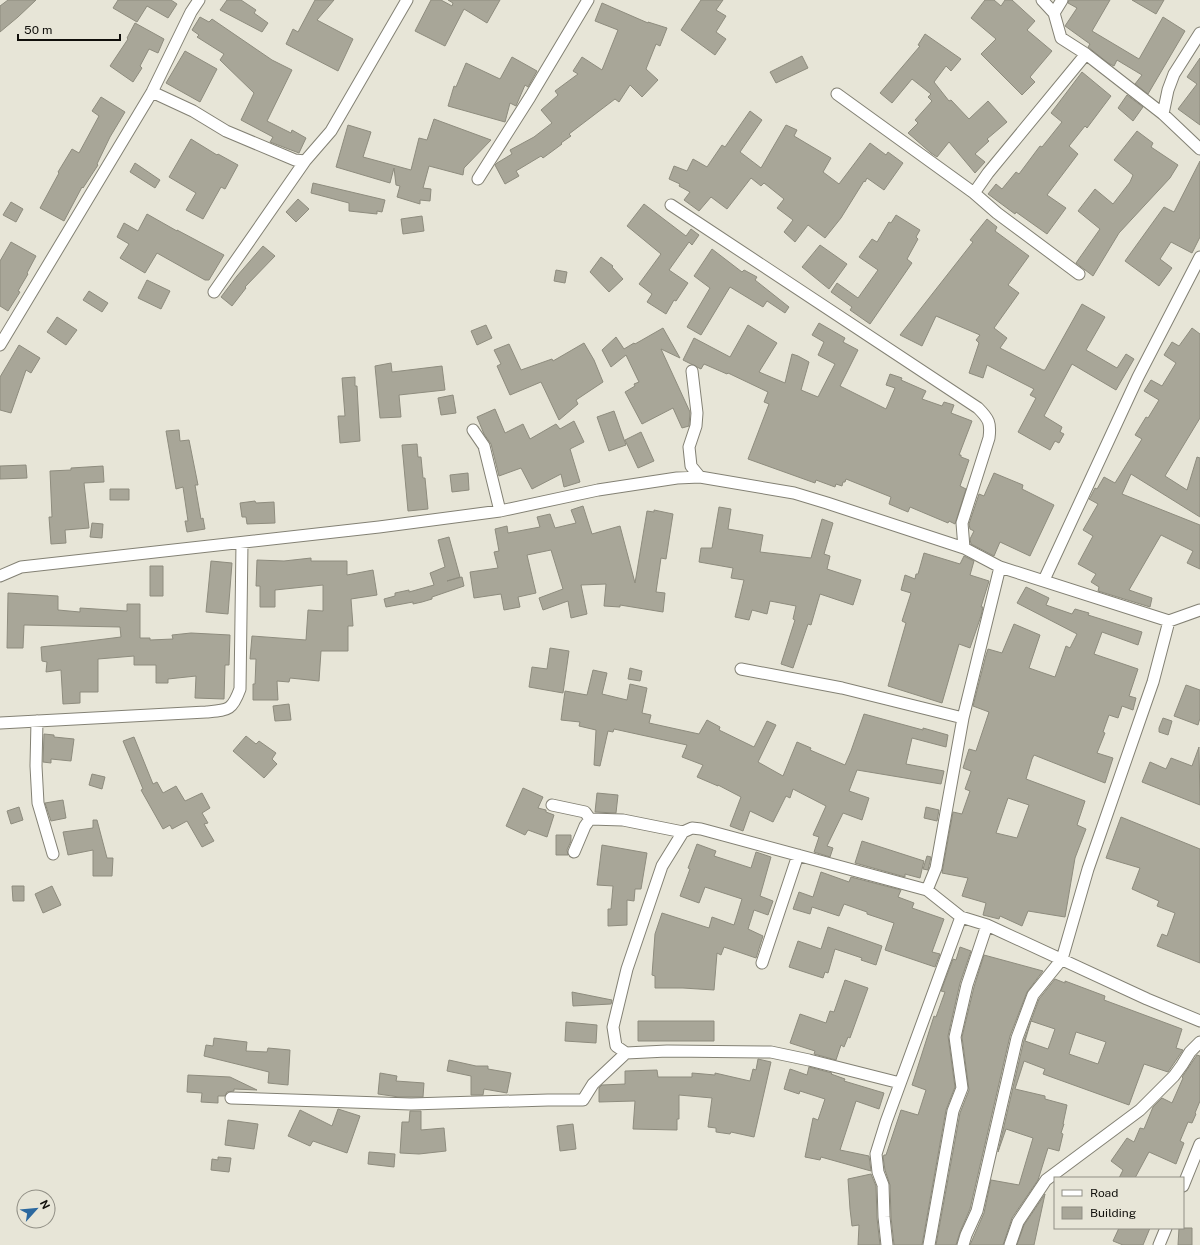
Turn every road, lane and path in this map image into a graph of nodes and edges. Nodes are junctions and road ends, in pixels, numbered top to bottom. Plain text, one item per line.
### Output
1 (199, 0) edge
2 (407, 0) edge
3 (588, 0) edge
4 (1042, 0) edge
5 (1062, 0) edge
6 (1054, 13) junction
7 (1200, 33) edge
8 (1086, 54) junction
9 (152, 92) junction
10 (837, 94) dead end
11 (1163, 114) junction
12 (1200, 149) edge
13 (305, 162) junction
14 (478, 178) dead end
15 (974, 193) junction
16 (670, 205) dead end
17 (1200, 257) edge
18 (1079, 274) dead end
19 (214, 292) dead end
20 (0, 345) edge
21 (692, 371) dead end
22 (473, 430) dead end
23 (700, 478) junction
24 (500, 511) junction
25 (242, 543) junction
26 (964, 548) junction
27 (1000, 567) junction
28 (0, 576) edge
29 (1044, 580) junction
30 (1200, 610) edge
31 (1169, 621) junction
32 (741, 669) dead end
33 (963, 718) junction
34 (37, 721) junction
35 (0, 723) edge
36 (552, 805) dead end
37 (590, 819) junction
38 (683, 832) junction
39 (574, 852) dead end
40 (53, 854) dead end
41 (798, 855) junction
42 (927, 890) junction
43 (961, 917) junction
44 (987, 925) junction
45 (1062, 959) junction
46 (762, 963) dead end
47 (1200, 1021) edge
48 (1200, 1042) edge
49 (626, 1053) junction
50 (900, 1083) junction
51 (231, 1098) dead end
52 (1200, 1144) edge
53 (1184, 1184) edge
54 (1166, 1229) edge
55 (887, 1245) edge
56 (929, 1245) edge
57 (963, 1245) edge
58 (1010, 1245) edge
59 (1159, 1245) edge

1 - 9 street
2 - 13 street
3 - 14 street
4 - 6 street
5 - 6 street
6 - 8 street
7 - 11 street
8 - 11 street
8 - 15 street
9 - 13 street
9 - 20 street
10 - 15 street
11 - 12 street
13 - 19 street
15 - 18 street
16 - 26 street
17 - 29 street
21 - 23 street
22 - 24 street
23 - 24 street
23 - 26 street
24 - 25 street
25 - 28 street
25 - 34 street
26 - 27 street
27 - 29 street
27 - 33 street
29 - 31 street
30 - 31 street
31 - 45 street
32 - 33 street
33 - 42 street
34 - 35 street
34 - 40 street
36 - 37 street
37 - 38 street
37 - 39 street
38 - 41 street
38 - 49 street
41 - 42 street
41 - 46 street
42 - 43 street
43 - 44 street
43 - 50 street
44 - 45 street
44 - 56 street
45 - 47 street
45 - 57 street
48 - 58 street
49 - 50 street
49 - 51 street
50 - 55 street
52 - 53 street
54 - 59 street

